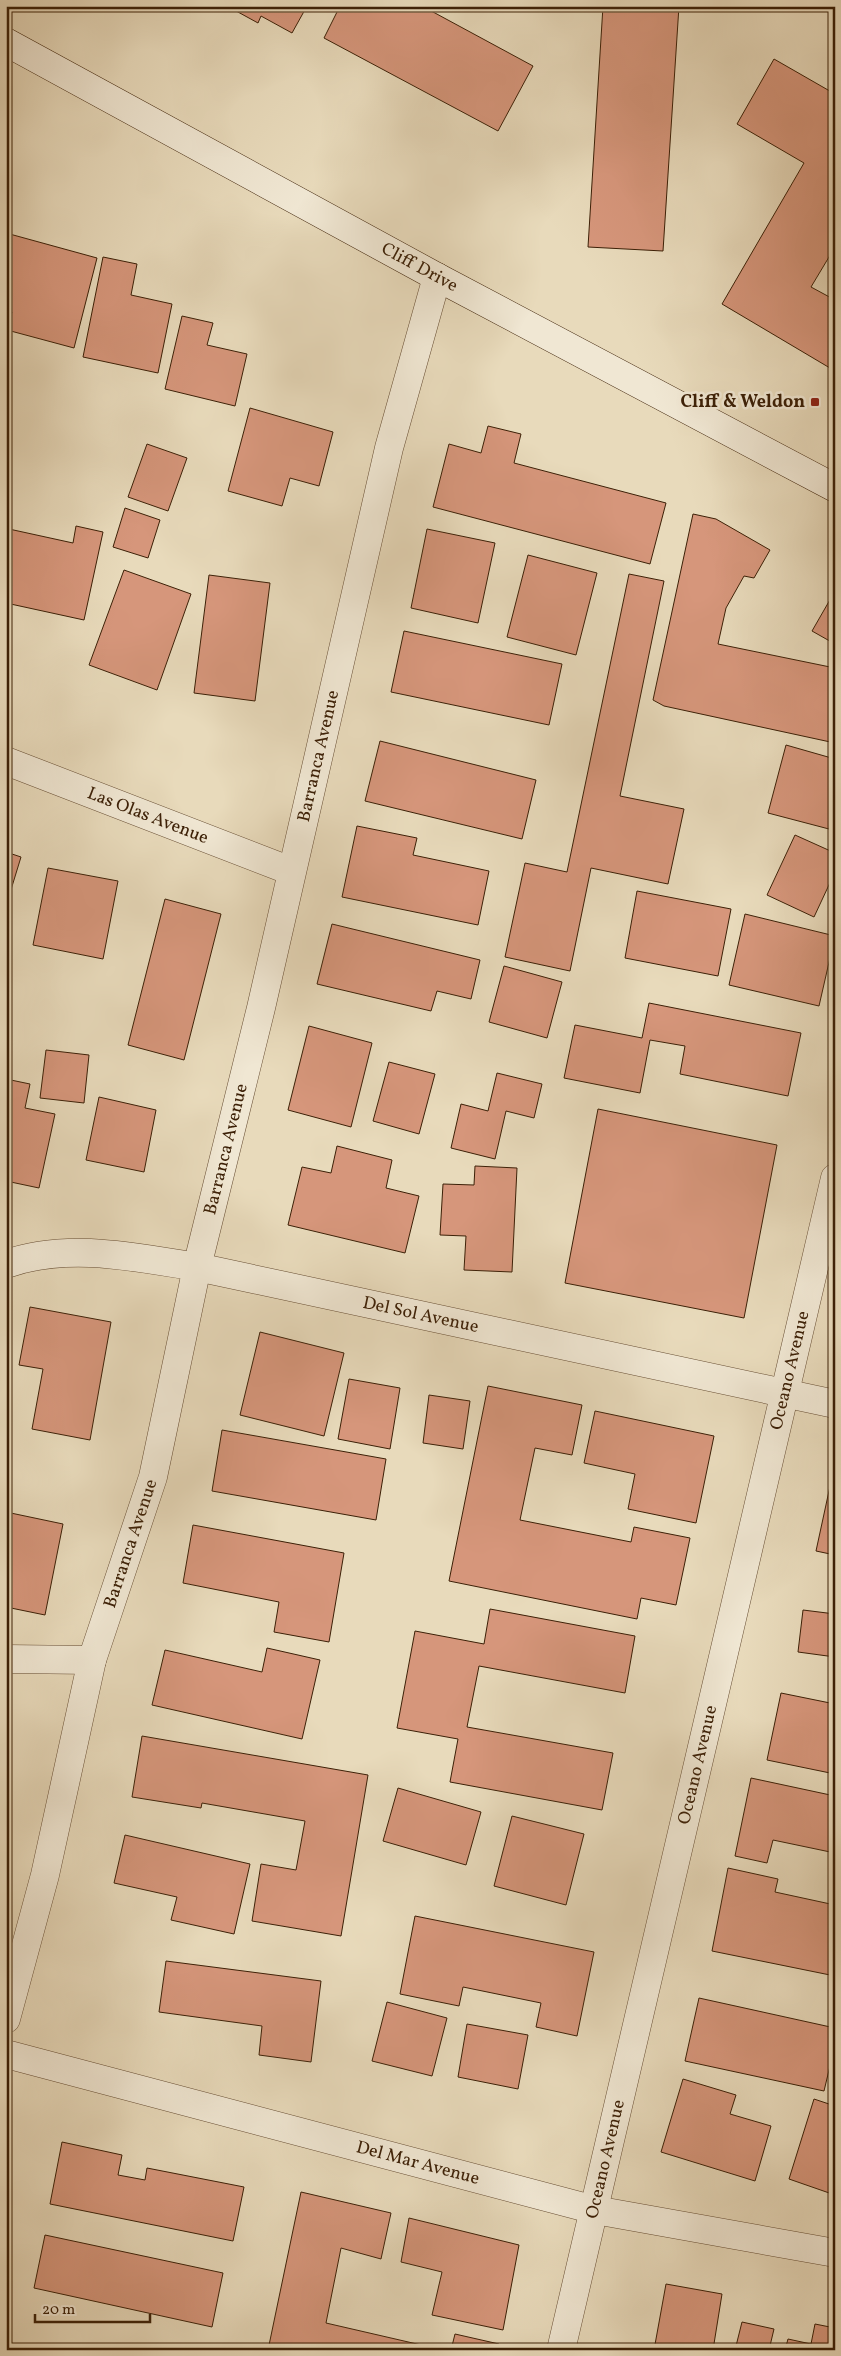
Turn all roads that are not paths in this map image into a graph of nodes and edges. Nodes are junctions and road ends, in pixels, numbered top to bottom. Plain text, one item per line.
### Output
1 (6, 42) edge
2 (437, 277) junction
3 (835, 488) edge
4 (6, 761) edge
5 (291, 871) junction
6 (835, 1178) edge
7 (6, 1264) edge
8 (197, 1267) junction
9 (785, 1392) junction
10 (835, 1404) edge
11 (6, 1659) edge
12 (92, 1660) junction
13 (6, 2019) edge
14 (6, 2054) edge
15 (595, 2210) junction
16 (835, 2253) edge
17 (561, 2350) edge

1 - 2 street, Cliff Drive
2 - 3 street, Cliff Drive
2 - 5 street, Barranca Avenue
4 - 5 street, Las Olas Avenue
5 - 8 street, Barranca Avenue
6 - 9 street, Oceano Avenue
7 - 8 street, Del Sol Avenue
8 - 9 street, Del Sol Avenue
8 - 12 street, Barranca Avenue
9 - 10 street, Del Sol Avenue
9 - 15 street, Oceano Avenue
11 - 12 street
12 - 13 street, Barranca Avenue
14 - 15 street, Del Mar Avenue
15 - 16 street, Del Mar Avenue
15 - 17 street, Oceano Avenue

